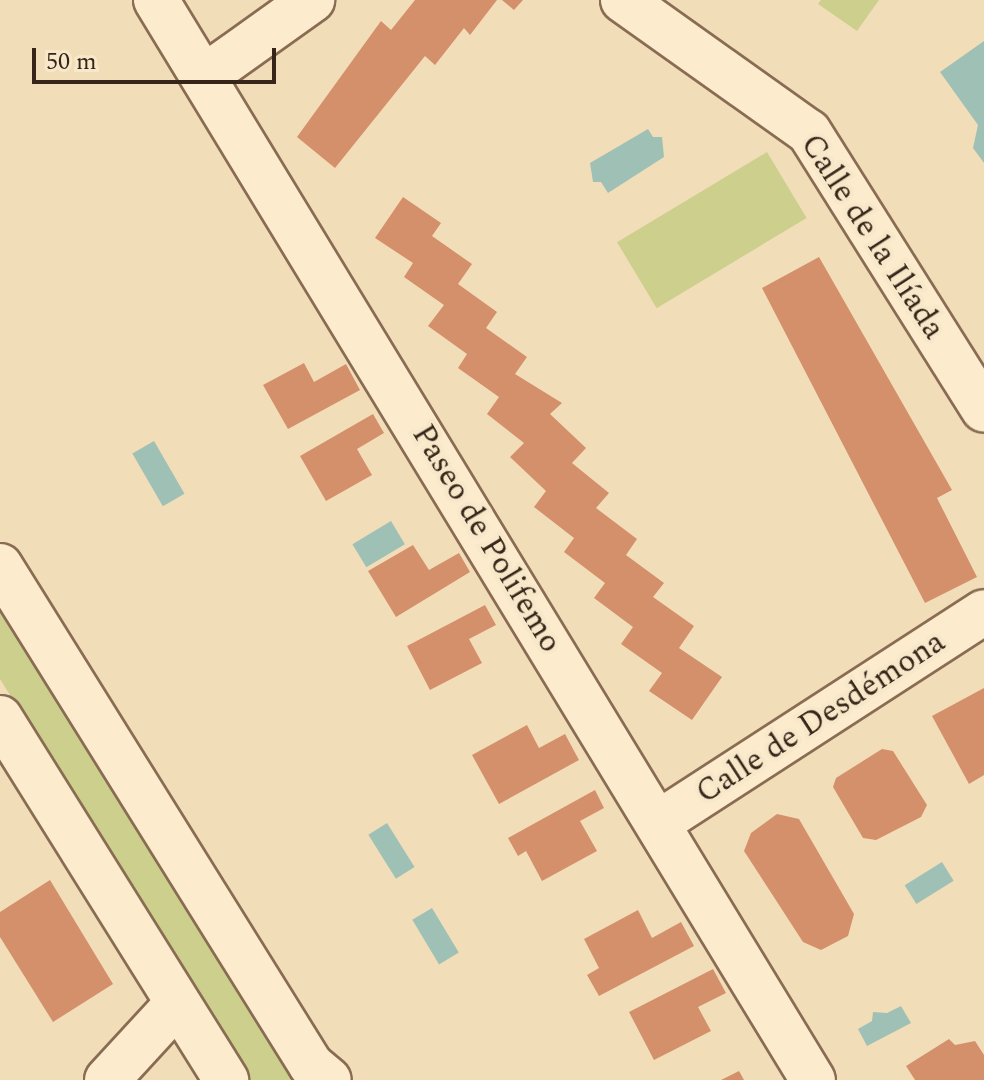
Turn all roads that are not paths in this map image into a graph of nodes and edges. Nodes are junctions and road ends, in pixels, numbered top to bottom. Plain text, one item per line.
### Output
1 (156, 0) edge
2 (312, 0) edge
3 (623, 0) edge
4 (204, 77) junction
5 (984, 410) edge
6 (0, 566) edge
7 (984, 612) edge
8 (0, 718) edge
9 (658, 823) junction
10 (177, 1004) junction
11 (107, 1080) edge
12 (226, 1080) edge
13 (329, 1080) edge
14 (813, 1080) edge

1 - 4 street, Paseo de Polifemo
2 - 4 street
3 - 5 street, Calle de la Ilíada
4 - 9 street, Paseo de Polifemo
6 - 13 street
7 - 9 street, Calle de Desdémona
8 - 10 street
9 - 14 street, Paseo de Polifemo
10 - 11 street
10 - 12 street

